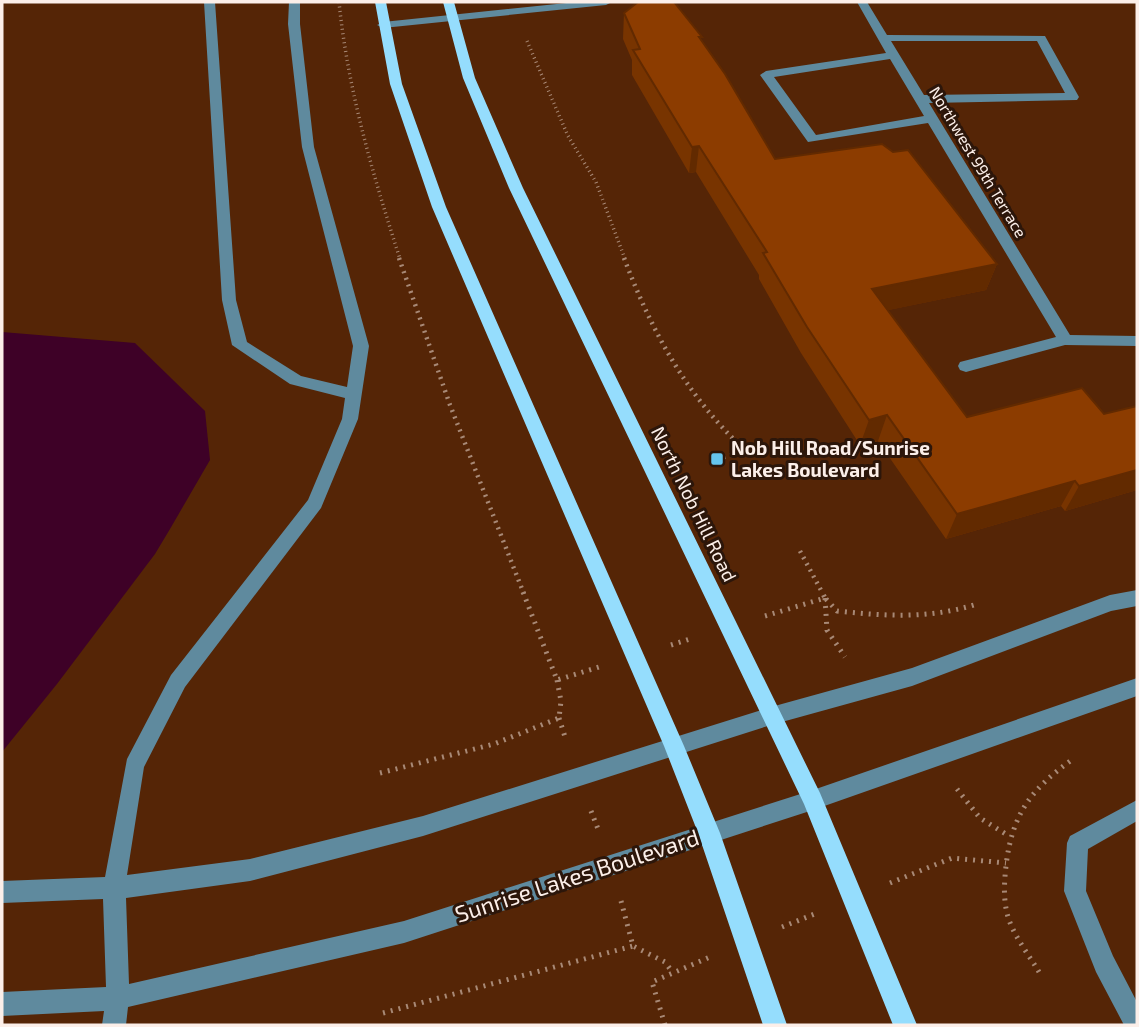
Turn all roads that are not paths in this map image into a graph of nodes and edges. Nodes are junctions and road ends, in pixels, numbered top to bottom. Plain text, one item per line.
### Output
1 (209, 2) edge
2 (295, 2) edge
3 (380, 2) edge
4 (448, 2) edge
5 (606, 2) edge
6 (862, 2) edge
7 (452, 18) junction
8 (383, 25) junction
9 (883, 38) junction
10 (893, 55) junction
11 (919, 99) junction
12 (930, 119) junction
13 (1065, 340) junction
14 (1137, 341) edge
15 (966, 366) dead end
16 (354, 395) junction
17 (1137, 598) edge
18 (1137, 687) edge
19 (771, 716) junction
20 (674, 746) junction
21 (813, 800) junction
22 (1137, 810) edge
23 (709, 834) junction
24 (114, 888) junction
25 (2, 892) edge
26 (118, 998) junction
27 (2, 1004) edge
28 (114, 1025) edge
29 (775, 1025) edge
30 (905, 1025) edge
31 (1137, 1025) edge

1 - 16 street
2 - 16 street
3 - 8 main road
4 - 7 main road, North Nob Hill Road
5 - 7 street
6 - 9 street, Northwest 99th Terrace
7 - 8 street
7 - 19 main road, North Nob Hill Road
8 - 20 main road
9 - 10 street, Northwest 99th Terrace
9 - 11 street
10 - 11 street, Northwest 99th Terrace
10 - 12 street
11 - 12 street, Northwest 99th Terrace
12 - 13 street, Northwest 99th Terrace
13 - 14 street
13 - 15 street
16 - 24 street
17 - 19 street
18 - 21 street, Sunrise Lakes Boulevard
19 - 20 street
19 - 21 main road, North Nob Hill Road
20 - 23 main road
20 - 24 street
21 - 23 street, Sunrise Lakes Boulevard
21 - 30 main road, North Nob Hill Road
22 - 31 street
23 - 26 street, Sunrise Lakes Boulevard
23 - 29 main road
24 - 25 street
24 - 26 street
26 - 27 street, Sunrise Lakes Boulevard
26 - 28 street

